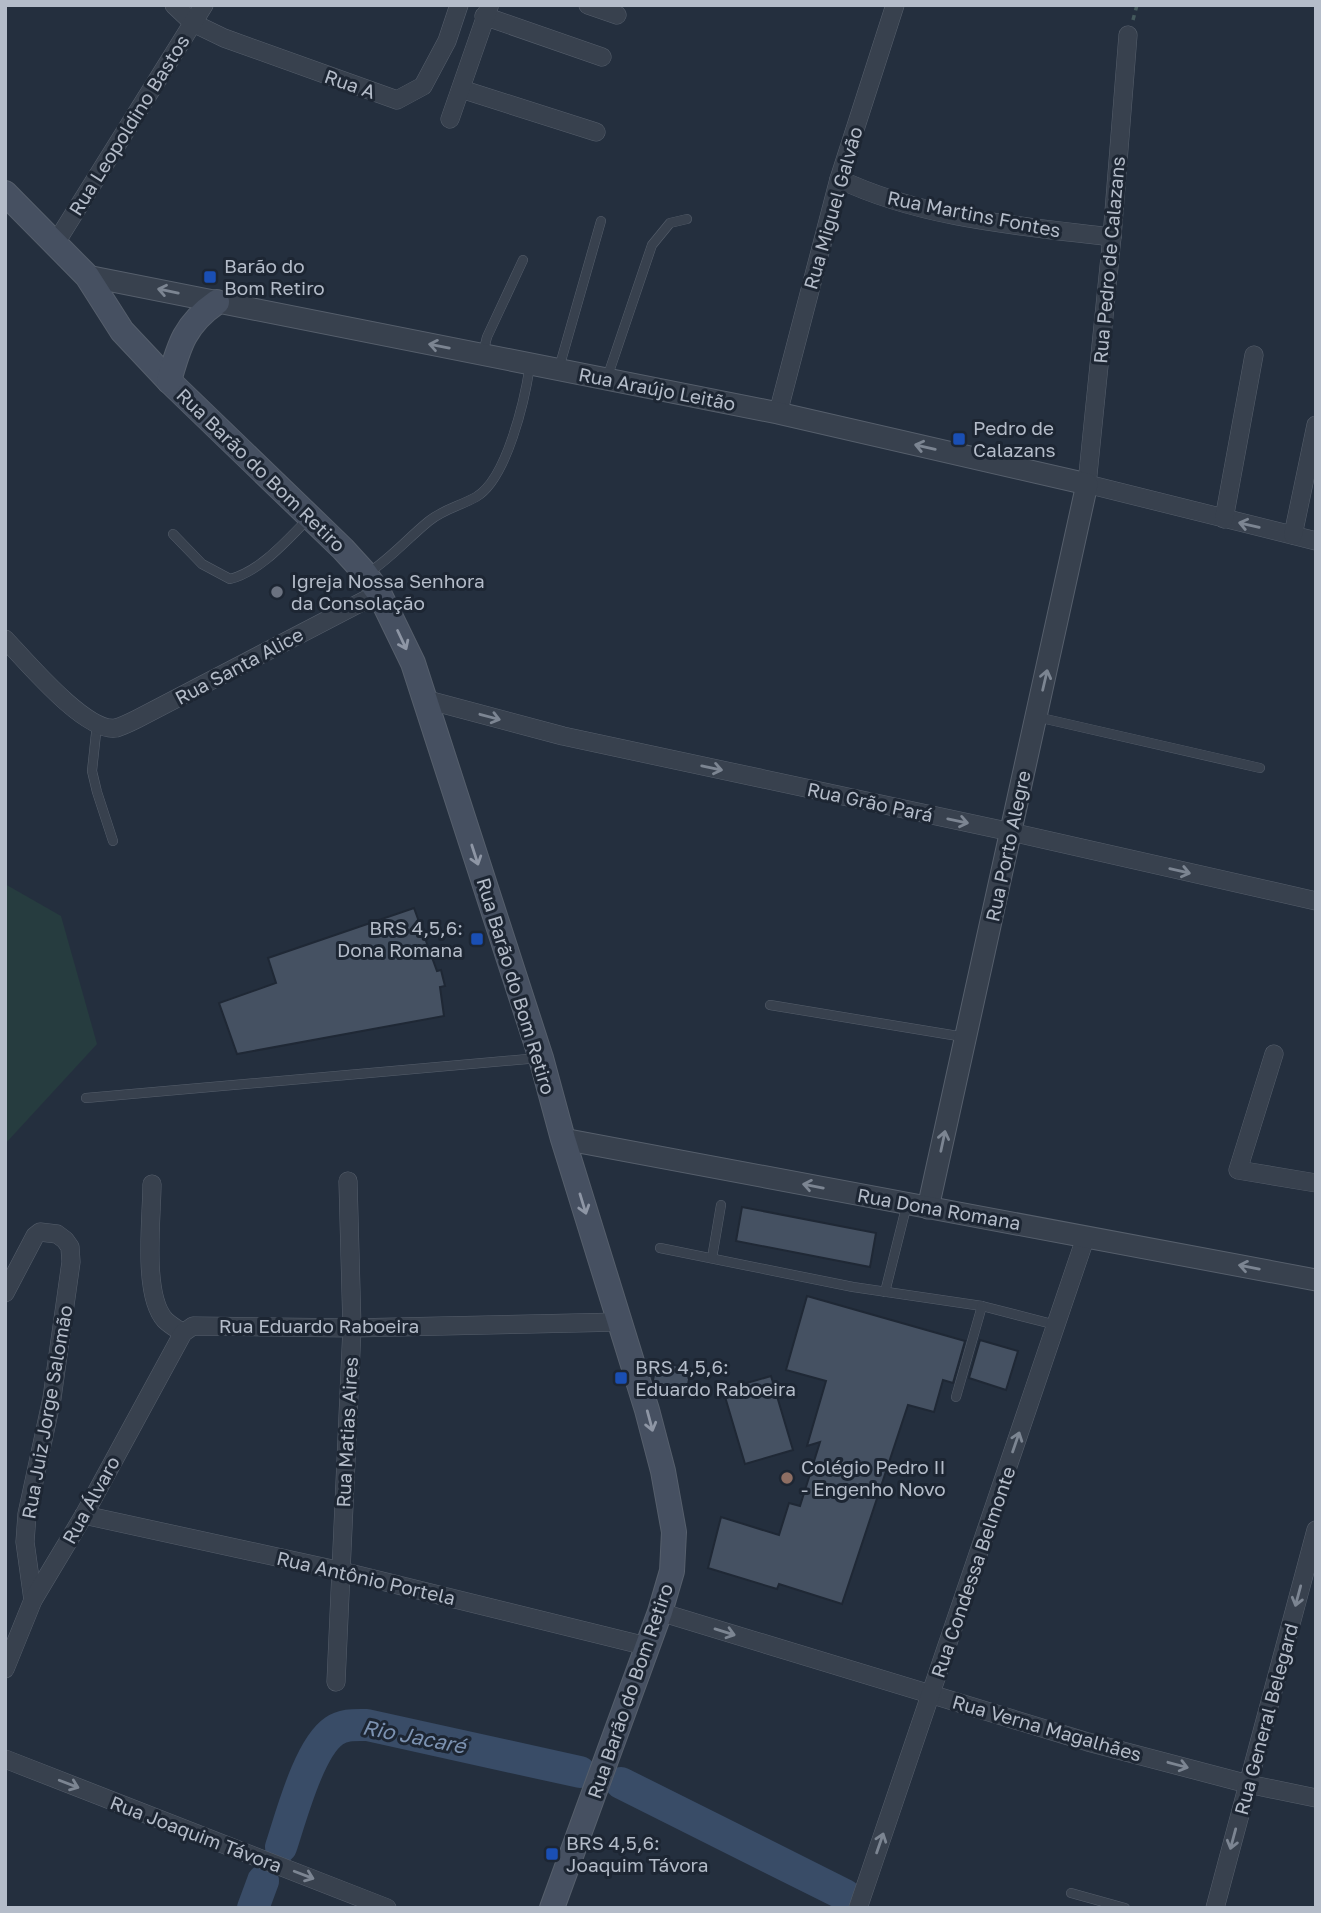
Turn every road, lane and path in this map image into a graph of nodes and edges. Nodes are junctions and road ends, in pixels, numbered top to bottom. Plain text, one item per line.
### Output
1 (174, 5) edge
2 (204, 5) edge
3 (459, 5) edge
4 (588, 5) edge
5 (895, 5) edge
6 (487, 10) edge
7 (617, 15) dead end
8 (193, 23) junction
9 (1128, 35) dead end
10 (602, 57) dead end
11 (461, 89) junction
12 (450, 119) dead end
13 (596, 132) dead end
14 (839, 179) junction
15 (5, 194) edge
16 (687, 219) dead end
17 (601, 221) dead end
18 (1112, 237) junction
19 (55, 244) junction
20 (523, 260) dead end
21 (87, 276) junction
22 (217, 302) junction
23 (482, 355) junction
24 (1254, 355) dead end
25 (531, 364) junction
26 (558, 370) junction
27 (606, 379) junction
28 (169, 382) junction
29 (778, 413) junction
30 (1316, 425) edge
31 (1087, 484) junction
32 (311, 517) junction
33 (1224, 519) junction
34 (173, 534) dead end
35 (1293, 535) junction
36 (1316, 541) edge
37 (373, 584) junction
38 (5, 639) edge
39 (425, 699) junction
40 (1036, 717) junction
41 (97, 724) junction
42 (1260, 768) dead end
43 (1011, 832) junction
44 (114, 841) dead end
45 (1316, 901) edge
46 (770, 1006) dead end
47 (966, 1037) junction
48 (1274, 1054) dead end
49 (541, 1058) junction
50 (86, 1098) dead end
51 (563, 1139) junction
52 (348, 1181) dead end
53 (1316, 1183) edge
54 (152, 1184) dead end
55 (721, 1205) dead end
56 (918, 1206) junction
57 (1086, 1236) junction
58 (660, 1248) dead end
59 (712, 1258) junction
60 (1316, 1280) edge
61 (885, 1292) junction
62 (5, 1293) edge
63 (982, 1306) junction
64 (620, 1322) junction
65 (1056, 1325) junction
66 (352, 1328) junction
67 (183, 1333) junction
68 (956, 1397) dead end
69 (84, 1515) junction
70 (1316, 1530) edge
71 (341, 1571) junction
72 (33, 1600) junction
73 (660, 1612) junction
74 (646, 1646) junction
75 (5, 1669) edge
76 (336, 1682) dead end
77 (931, 1694) junction
78 (5, 1759) edge
79 (1248, 1784) junction
80 (1316, 1798) edge
81 (1071, 1893) dead end
82 (387, 1908) edge
83 (552, 1908) edge
84 (858, 1908) edge
85 (1125, 1908) edge
86 (1214, 1908) edge

1 - 8 street, Rua A
2 - 8 street, Rua Leopoldino Bastos
3 - 8 street, Rua A
4 - 7 street
5 - 14 street, Rua Miguel Galvão
6 - 10 street
6 - 11 street
8 - 19 street, Rua Leopoldino Bastos
9 - 18 street, Rua Pedro de Calazans
11 - 12 street
11 - 13 street
14 - 18 street, Rua Martins Fontes
14 - 29 street, Rua Miguel Galvão
15 - 19 main road, Rua Barão do Bom Retiro
16 - 27 lane
17 - 26 lane
18 - 31 street, Rua Pedro de Calazans
19 - 21 main road, Rua Barão do Bom Retiro
20 - 23 lane
22 -> 21 street, Rua Araújo Leitão
21 - 28 main road, Rua Barão do Bom Retiro
23 -> 22 street, Rua Araújo Leitão
22 - 28 main road
23 - 25 street, Rua Araújo Leitão
24 - 33 street
25 - 26 street, Rua Araújo Leitão
25 - 37 lane
26 - 27 street, Rua Araújo Leitão
27 - 29 street, Rua Araújo Leitão
28 - 32 main road, Rua Barão do Bom Retiro
31 -> 29 street, Rua Araújo Leitão
30 - 35 street
31 - 33 street, Rua Araújo Leitão
40 -> 31 street, Rua Porto Alegre
32 - 34 lane
32 - 37 main road, Rua Barão do Bom Retiro
35 -> 33 street, Rua Araújo Leitão
35 - 36 street, Rua Araújo Leitão
37 -> 39 main road, Rua Barão do Bom Retiro
37 - 41 street, Rua Santa Alice
38 - 41 street
39 -> 43 street, Rua Grão Pará
39 -> 49 main road, Rua Barão do Bom Retiro
40 - 42 lane
40 - 43 street, Rua Porto Alegre
41 - 44 lane
43 -> 45 street, Rua Grão Pará
43 - 47 street, Rua Porto Alegre
46 - 47 lane
56 -> 47 street, Rua Porto Alegre
48 - 53 street
49 - 50 lane
49 - 51 main road, Rua Barão do Bom Retiro
56 -> 51 street, Rua Dona Romana
51 -> 64 main road, Rua Barão do Bom Retiro
52 - 66 street, Rua Matias Aires
54 - 67 street
55 - 59 lane
56 - 57 street, Rua Dona Romana
56 - 61 lane
60 -> 57 street, Rua Dona Romana
57 - 65 street, Rua Condessa Belmonte
58 - 59 lane
59 - 61 lane
61 - 63 lane
62 - 72 street, Rua Juiz Jorge Salomão
63 - 65 lane
63 - 68 lane
64 - 66 street, Rua Eduardo Raboeira
64 -> 73 main road, Rua Barão do Bom Retiro
77 -> 65 street, Rua Condessa Belmonte
66 - 67 street, Rua Eduardo Raboeira
66 - 71 street, Rua Matias Aires
67 - 69 street, Rua Álvaro
69 - 71 street, Rua Antônio Portela
69 - 72 street, Rua Álvaro
70 -> 79 street, Rua General Belegard
71 - 74 street, Rua Antônio Portela
71 - 76 street, Rua Matias Aires
72 - 75 street, Rua Álvaro
73 - 74 main road, Rua Barão do Bom Retiro
73 -> 77 street, Rua Verna Magalhães
74 - 83 main road, Rua Barão do Bom Retiro
77 -> 79 street, Rua Verna Magalhães
84 -> 77 street, Rua Condessa Belmonte
78 -> 82 street, Rua Joaquim Távora
79 - 80 street, Rua Verna Magalhães
79 -> 86 street, Rua General Belegard
81 - 85 lane

